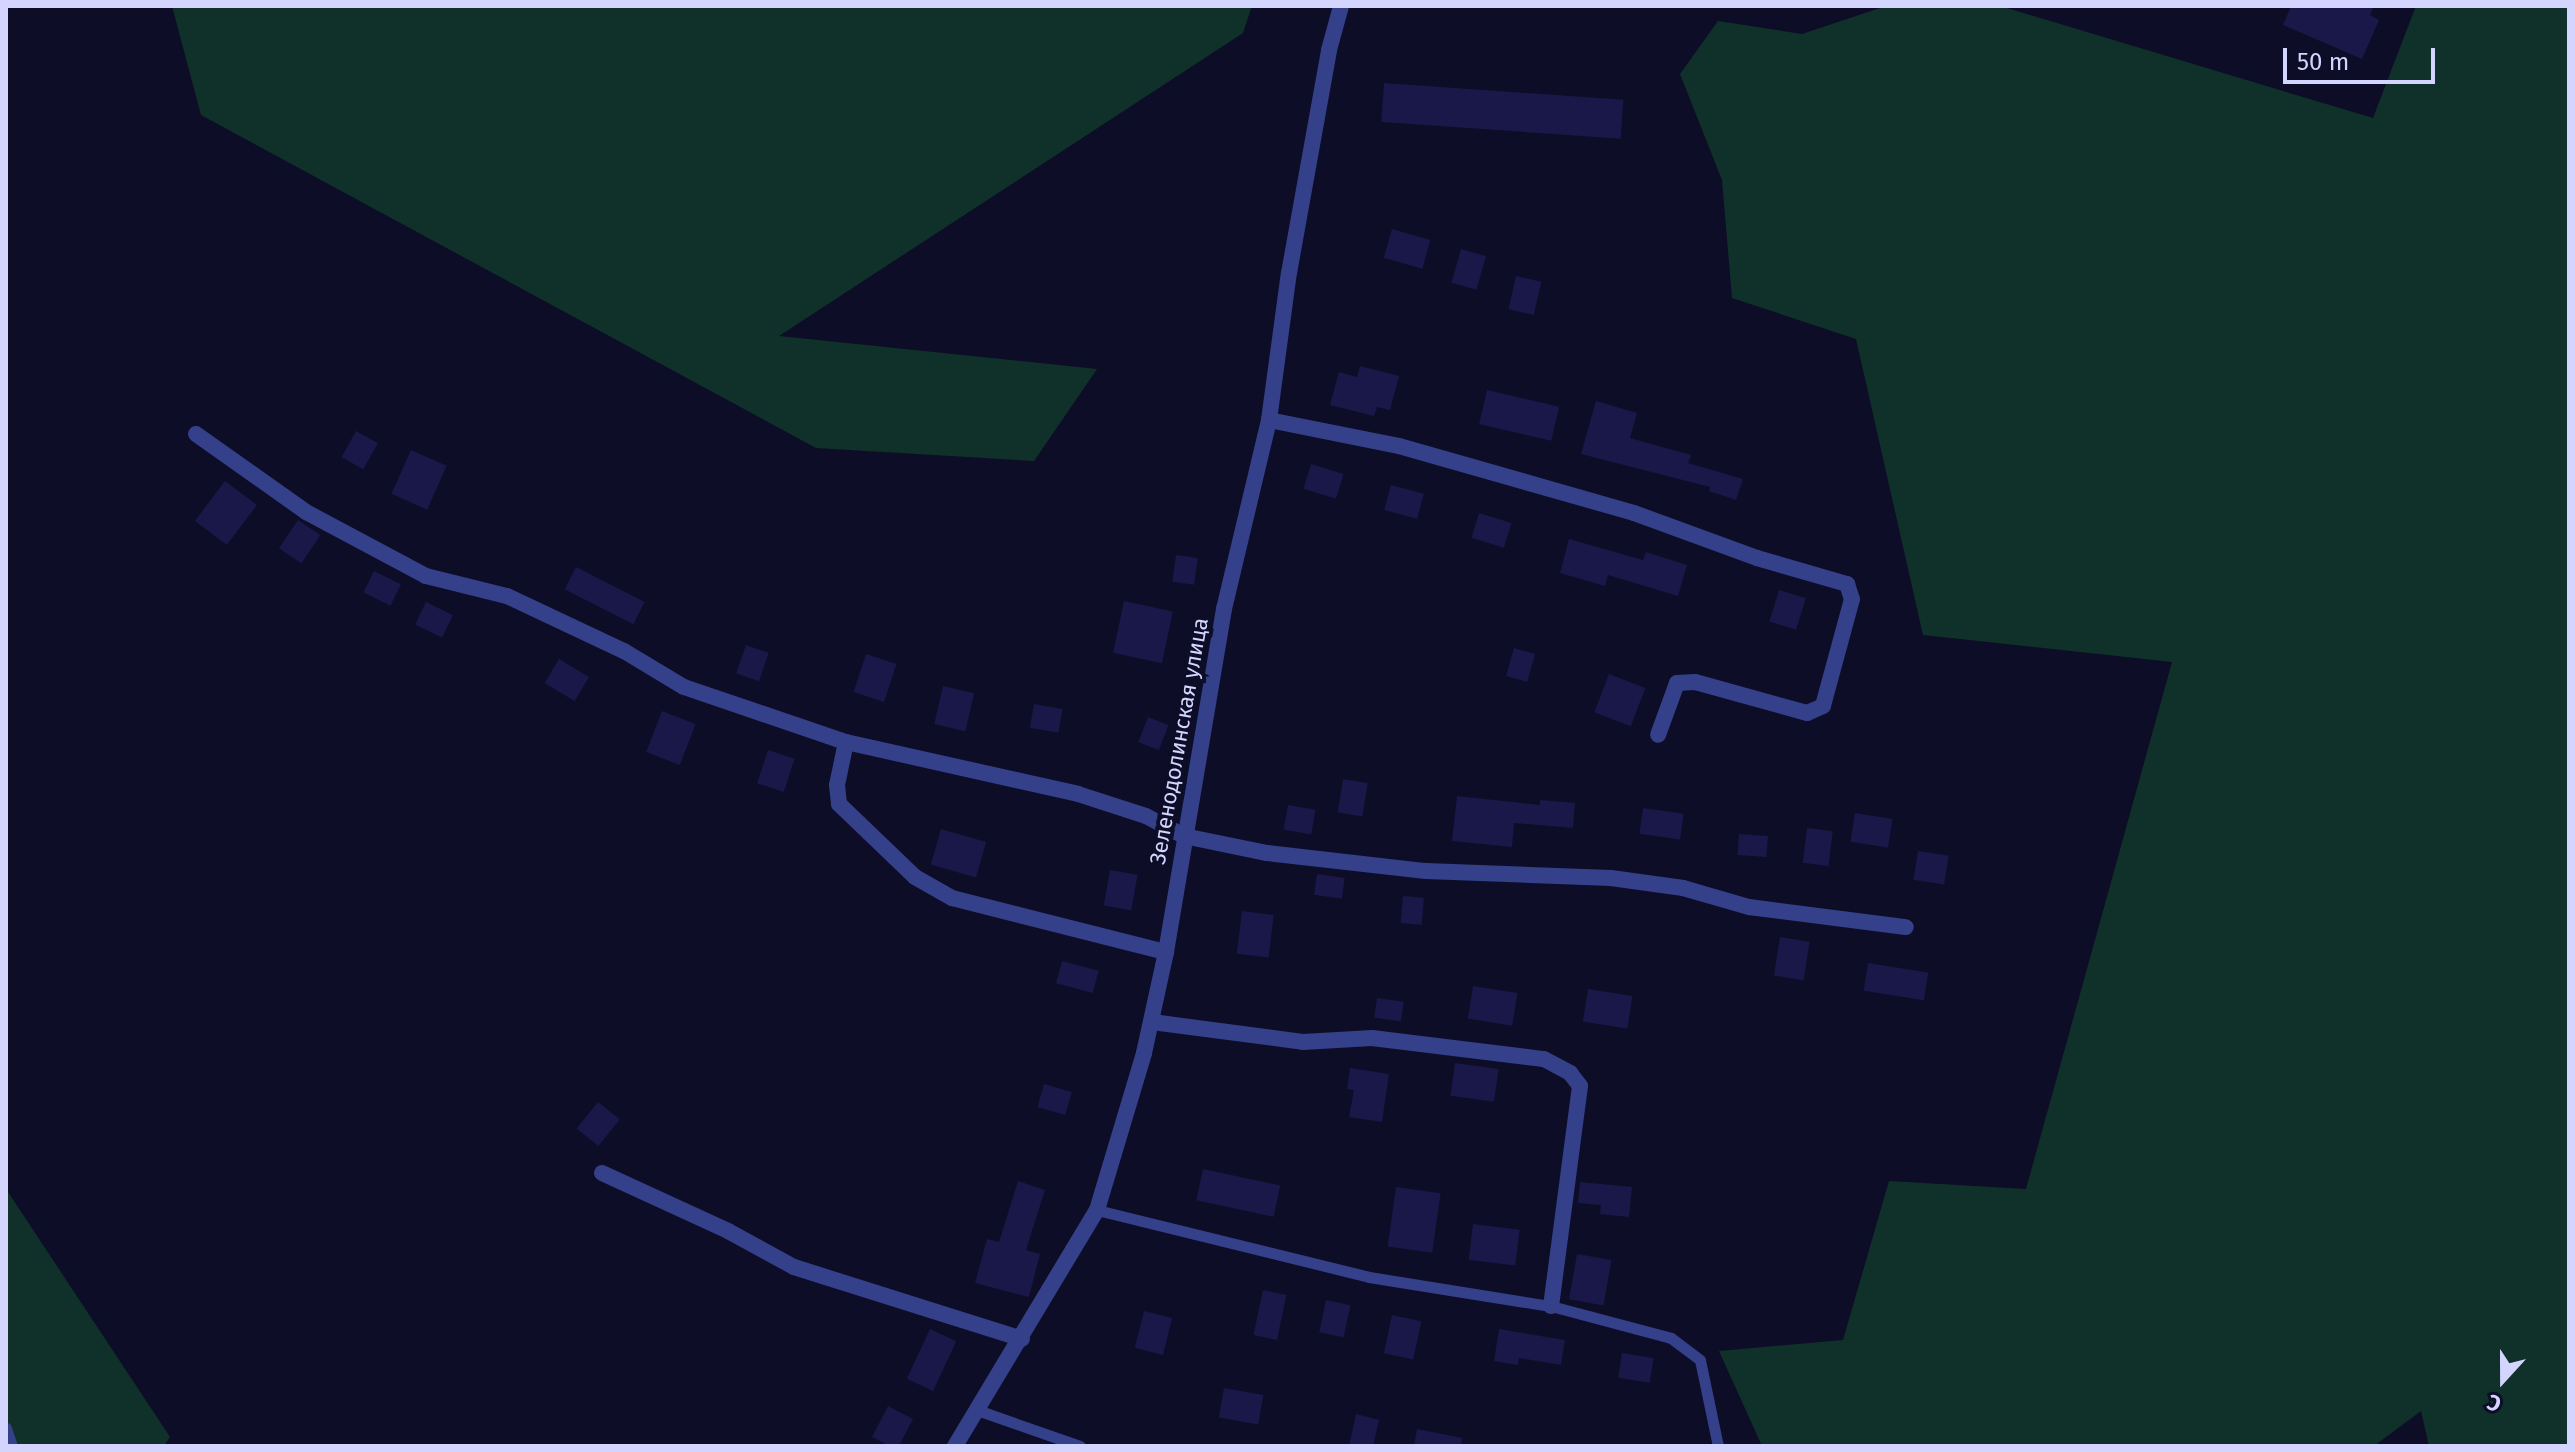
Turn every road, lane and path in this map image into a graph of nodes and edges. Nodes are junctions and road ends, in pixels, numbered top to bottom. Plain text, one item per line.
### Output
1 (1341, 6) edge
2 (1269, 420) junction
3 (196, 434) dead end
4 (1658, 735) dead end
5 (846, 742) junction
6 (1184, 836) junction
7 (1906, 927) dead end
8 (1166, 952) junction
9 (1152, 1022) junction
10 (602, 1173) dead end
11 (1097, 1210) junction
12 (1551, 1306) junction
13 (1022, 1339) junction
14 (977, 1410) junction
15 (6, 1428) edge
16 (12, 1446) edge
17 (955, 1446) edge
18 (1080, 1446) edge
19 (1718, 1446) edge

1 - 2 street, Зеленодолинская улица
2 - 4 street
2 - 6 street, Зеленодолинская улица
3 - 5 street
5 - 6 street
5 - 8 street
6 - 7 street
6 - 8 street, Зеленодолинская улица
8 - 9 street, Зеленодолинская улица
9 - 11 street, Зеленодолинская улица
9 - 12 street
10 - 13 street
11 - 12 lane
11 - 13 street, Зеленодолинская улица
12 - 19 lane
13 - 14 street, Зеленодолинская улица
14 - 17 street, Зеленодолинская улица
14 - 18 lane
15 - 16 lane

